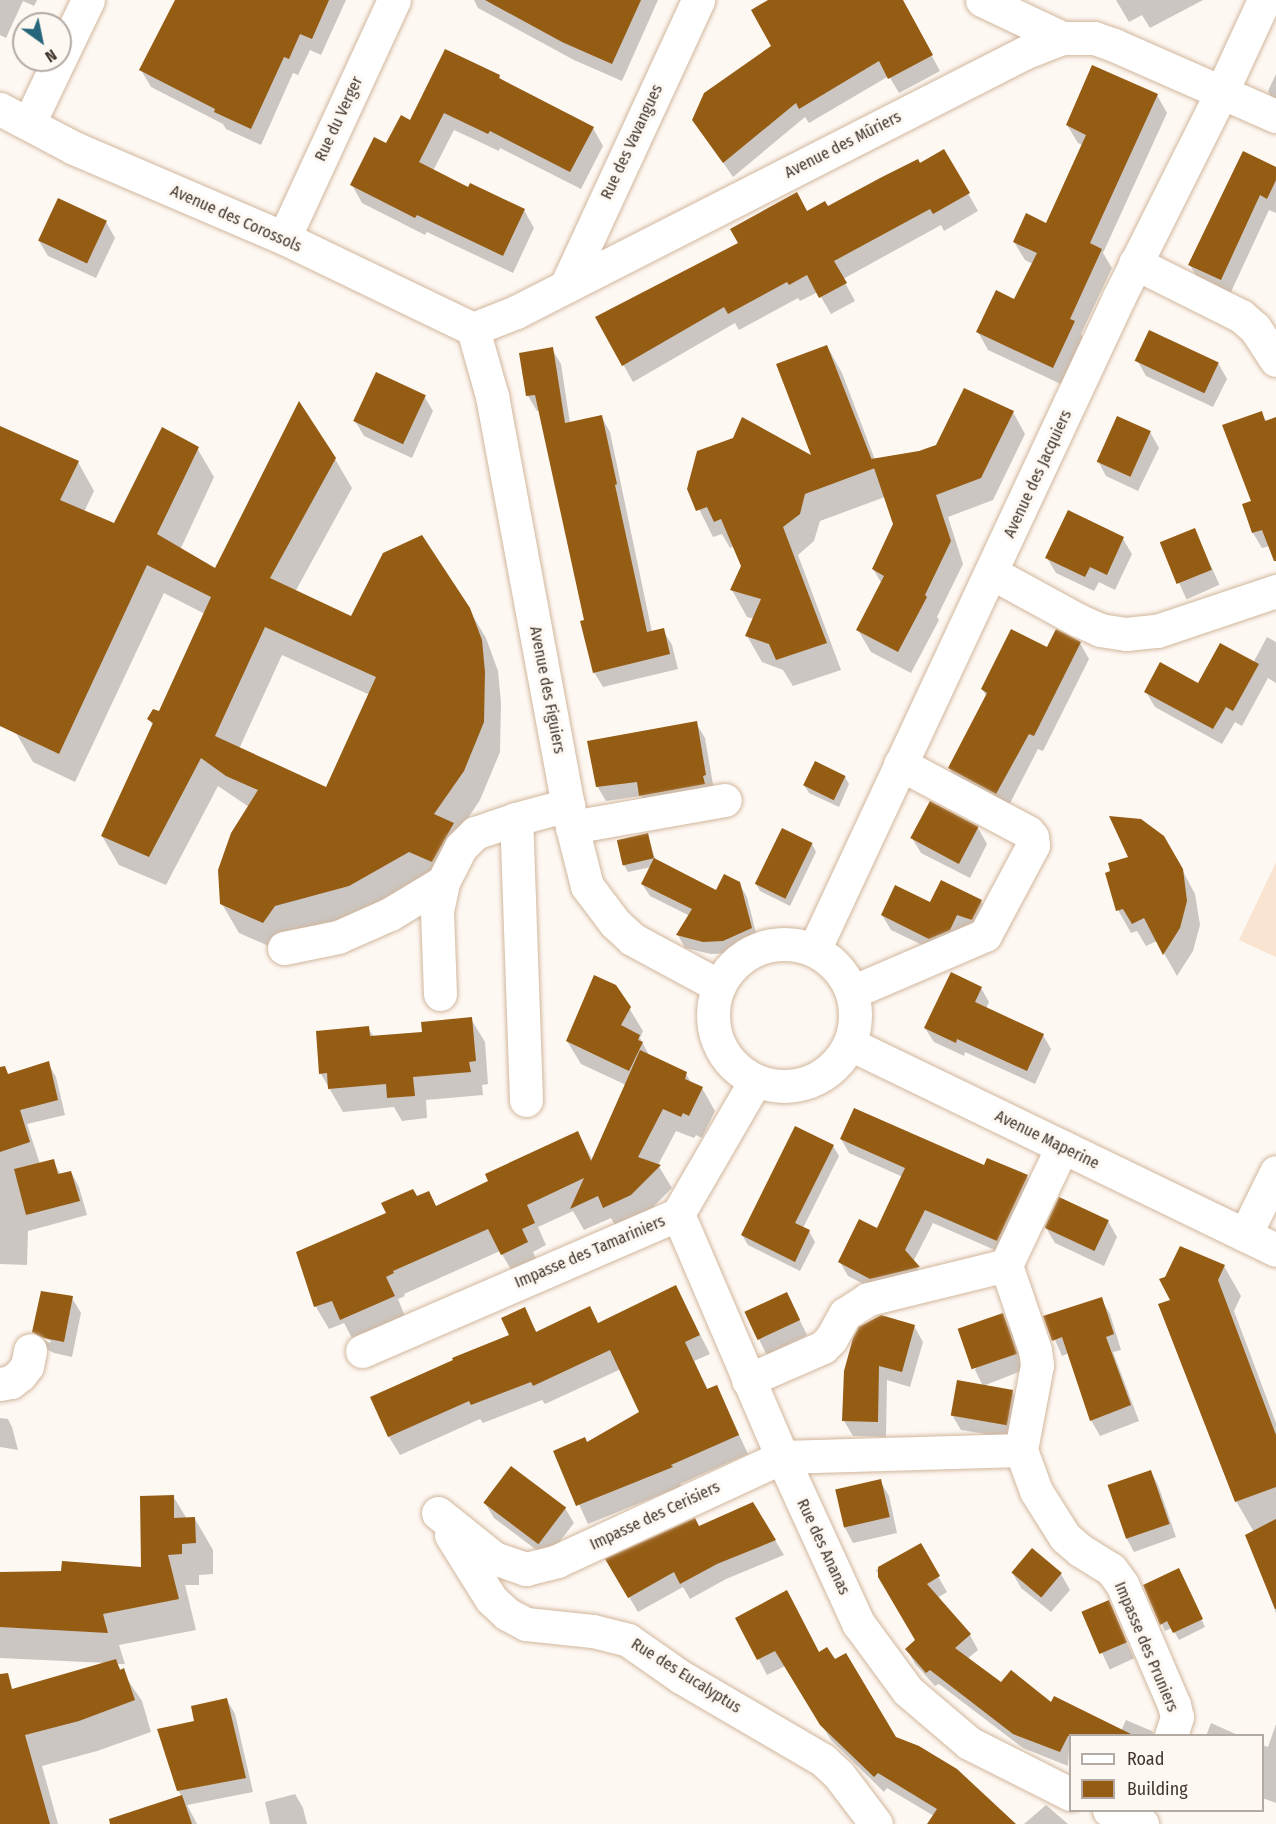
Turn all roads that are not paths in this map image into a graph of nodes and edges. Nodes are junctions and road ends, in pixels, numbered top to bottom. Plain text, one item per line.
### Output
1 (88, 0) edge
2 (394, 0) edge
3 (698, 0) edge
4 (982, 0) edge
5 (1264, 0) edge
6 (72, 34) edge
7 (1062, 38) junction
8 (50, 72) edge
9 (1222, 91) junction
10 (14, 116) edge
11 (1276, 116) edge
12 (284, 238) junction
13 (1135, 263) junction
14 (567, 284) junction
15 (472, 329) junction
16 (1276, 360) edge
17 (992, 573) junction
18 (1276, 591) edge
19 (900, 764) junction
20 (725, 800) dead end
21 (570, 816) junction
22 (516, 819) junction
23 (443, 882) junction
24 (284, 948) dead end
25 (814, 950) junction
26 (719, 986) junction
27 (852, 992) junction
28 (440, 994) dead end
29 (850, 1044) junction
30 (755, 1081) junction
31 (526, 1100) dead end
32 (1062, 1147) junction
33 (1276, 1172) edge
34 (678, 1214) junction
35 (1245, 1235) junction
36 (1276, 1250) edge
37 (1006, 1265) junction
38 (30, 1350) dead end
39 (362, 1351) dead end
40 (748, 1380) junction
41 (0, 1384) edge
42 (1021, 1450) junction
43 (782, 1457) junction
44 (438, 1513) joint
45 (1172, 1734) edge
46 (1069, 1793) edge
47 (876, 1824) edge

1 - 6 street
2 - 12 street, Rue du Verger
3 - 14 street, Rue des Vavangues
4 - 7 street
5 - 9 street, Avenue des Jacquiers
7 - 9 street, Avenue des Mûriers
7 - 14 street, Avenue des Mûriers
8 - 10 street
9 - 11 street, Avenue des Mûriers
9 - 13 street, Avenue des Jacquiers
10 - 12 street, Avenue des Corossols
12 - 15 street, Avenue des Corossols
13 - 16 street
13 - 17 street, Avenue des Jacquiers
14 - 15 street, Avenue des Mûriers
15 - 21 street, Avenue des Figuiers
17 - 18 street
17 - 19 street, Avenue des Jacquiers
19 - 25 street, Avenue des Jacquiers
19 - 27 street
20 - 21 street
21 - 22 street
21 - 26 street, Avenue des Figuiers
22 - 23 street
22 - 31 street
23 - 24 street
23 - 28 street
25 - 26 street
25 - 27 street
26 - 30 street
27 - 29 street
29 - 30 street
29 - 32 street, Avenue Maperine
30 - 34 street, Impasse des Tamariniers
32 - 35 street, Avenue Maperine
32 - 37 street
33 - 35 street
34 - 39 street, Impasse des Tamariniers
34 - 40 street, Rue des Ananas
35 - 36 street, Avenue Maperine
37 - 40 street
37 - 42 street
38 - 41 street
40 - 43 street, Rue des Ananas
42 - 43 street
42 - 45 street, Impasse des Pruniers
43 - 44 street, Impasse des Cerisiers
43 - 46 street, Rue des Ananas
44 - 47 street, Rue des Eucalyptus

